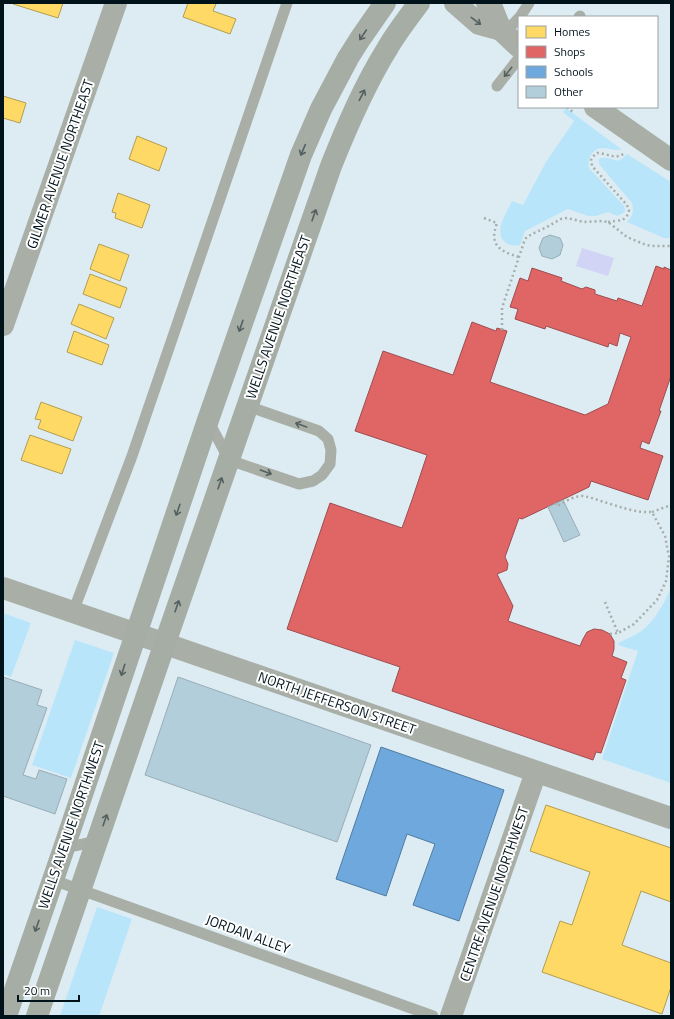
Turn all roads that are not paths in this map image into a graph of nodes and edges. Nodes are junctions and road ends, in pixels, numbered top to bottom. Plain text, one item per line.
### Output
1 (116, 3) edge
2 (287, 3) edge
3 (385, 3) edge
4 (419, 3) edge
5 (455, 3) edge
6 (486, 3) edge
7 (529, 3) edge
8 (521, 16) edge
9 (513, 29) edge
10 (518, 59) edge
11 (497, 86) dead end
12 (596, 108) edge
13 (671, 160) edge
14 (3, 325) edge
15 (247, 406) junction
16 (208, 420) junction
17 (229, 460) junction
18 (3, 588) edge
19 (73, 612) junction
20 (136, 633) junction
21 (164, 643) junction
22 (536, 772) junction
23 (671, 818) edge
24 (98, 841) junction
25 (64, 848) junction
26 (53, 880) junction
27 (80, 890) junction
28 (6, 1016) edge
29 (37, 1016) edge
30 (433, 1016) edge
31 (451, 1016) edge

1 - 14 street, GILMER AVENUE NORTHEAST
2 - 19 lane
3 -> 16 main road
15 -> 4 main road, WELLS AVENUE NORTHEAST
5 -> 9 street
6 - 9 street
7 - 8 lane
10 -> 11 lane
12 - 13 street
15 - 17 main road, WELLS AVENUE NORTHEAST
17 -> 15 lane
16 - 17 lane
16 -> 20 main road
21 -> 17 main road, WELLS AVENUE NORTHEAST
18 - 19 street, NORTH JEFFERSON STREET
19 - 20 street, NORTH JEFFERSON STREET
20 - 21 street, NORTH JEFFERSON STREET
20 -> 25 main road, WELLS AVENUE NORTHWEST
21 - 22 street, NORTH JEFFERSON STREET
24 -> 21 main road
22 - 23 street, NORTH JEFFERSON STREET
22 - 31 street, CENTRE AVENUE NORTHWEST
24 - 25 lane
24 - 27 main road
25 - 26 main road, WELLS AVENUE NORTHWEST
26 - 27 lane, JORDAN ALLEY
26 -> 28 main road, WELLS AVENUE NORTHWEST
27 - 29 main road
27 - 30 lane, JORDAN ALLEY

